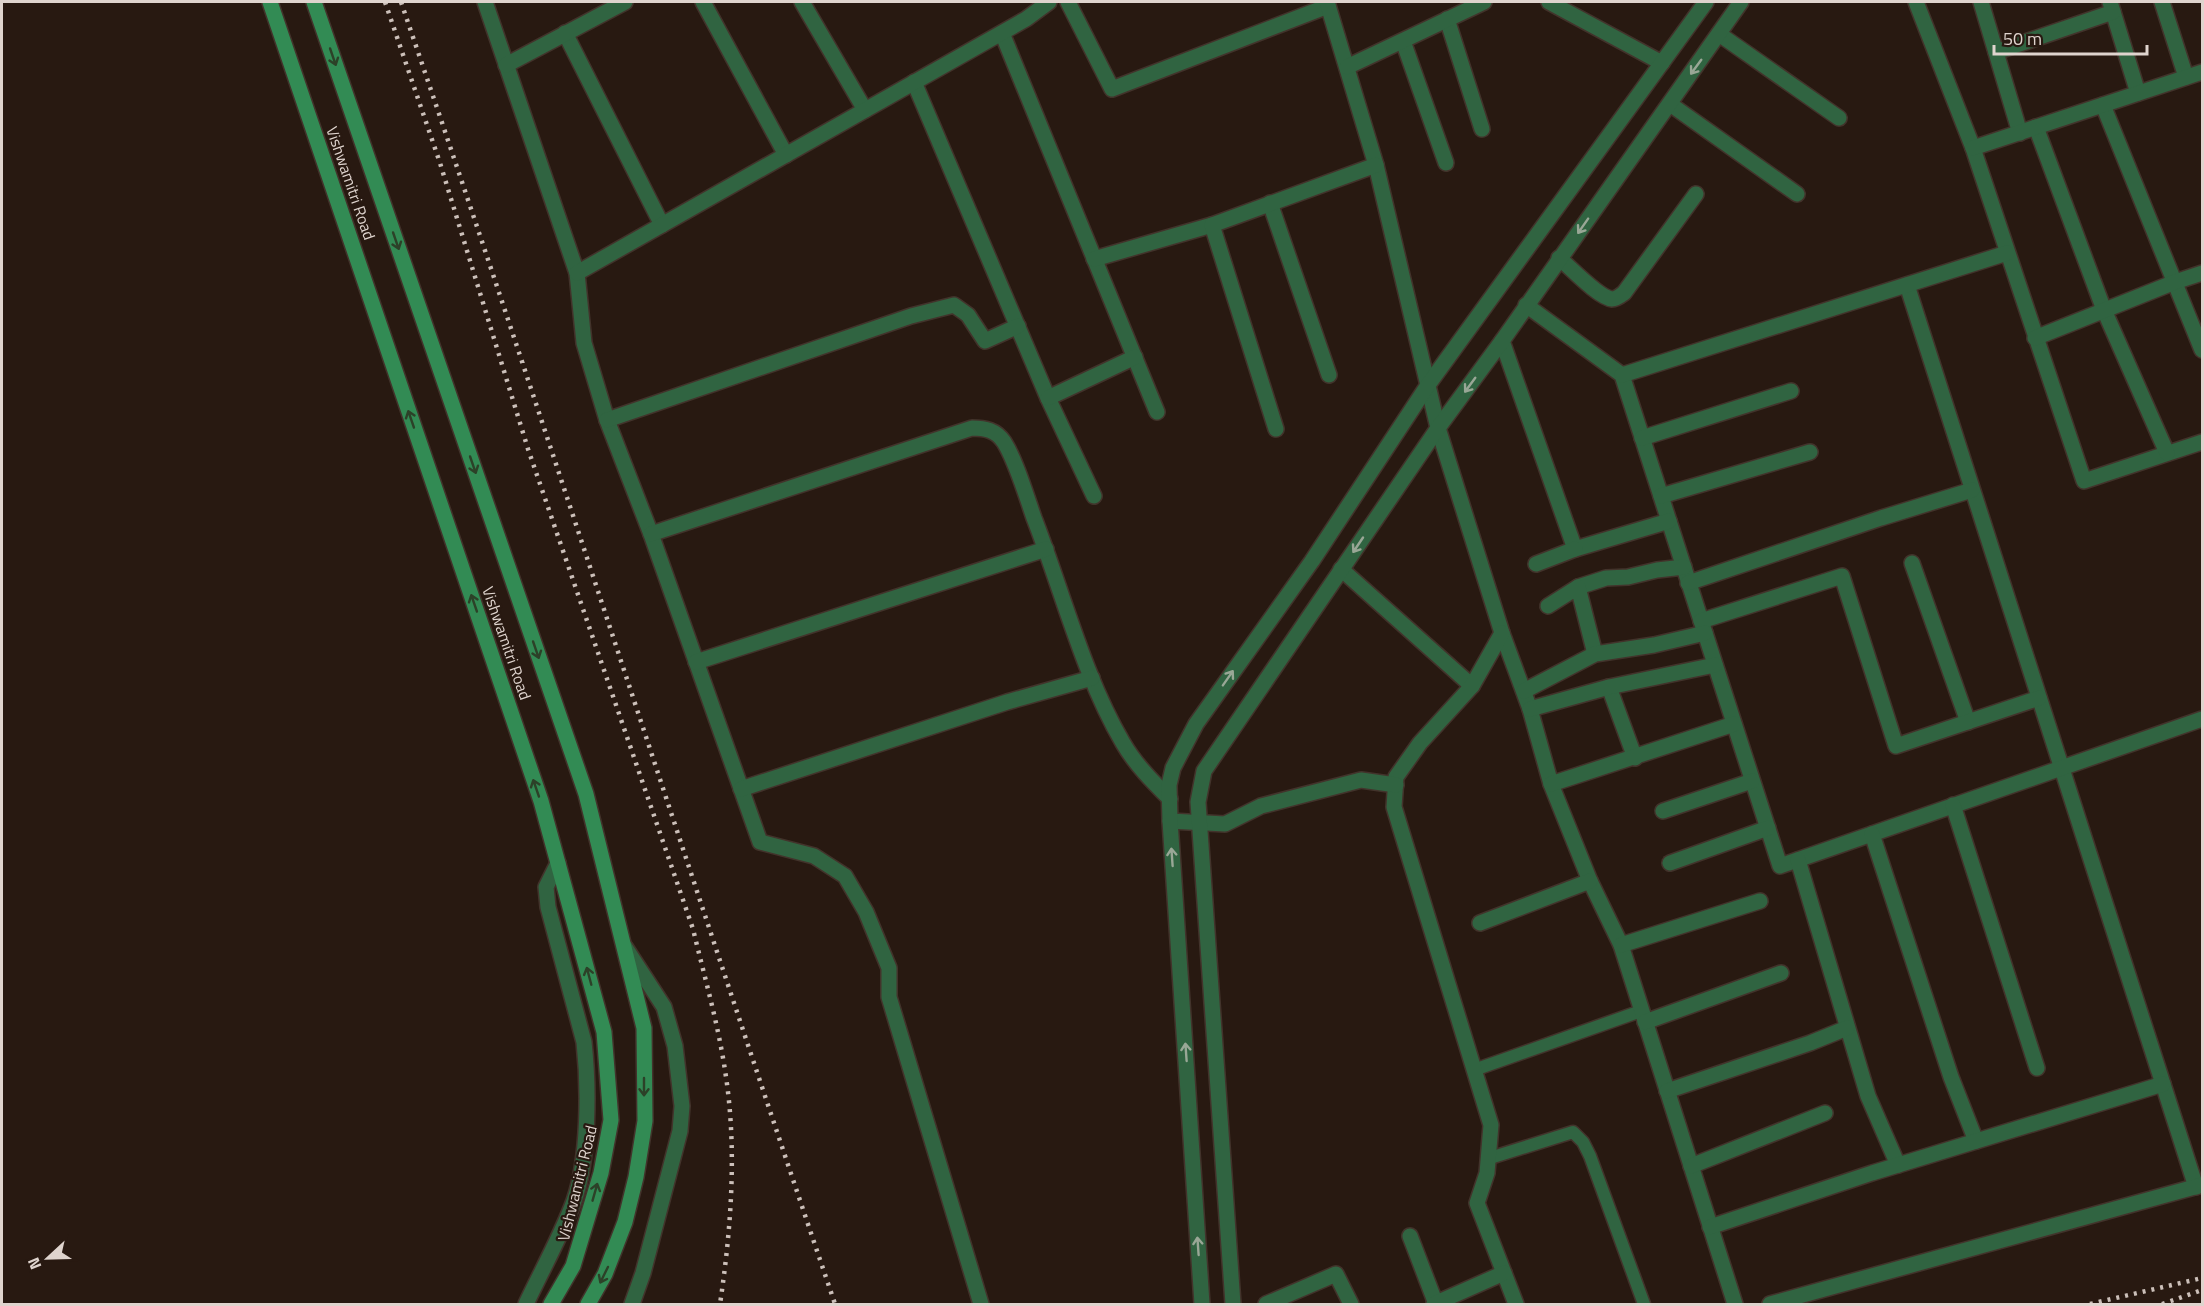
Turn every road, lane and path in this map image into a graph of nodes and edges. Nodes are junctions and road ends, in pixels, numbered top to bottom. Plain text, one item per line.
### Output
1 (270, 2) edge
2 (314, 2) edge
3 (485, 2) edge
4 (625, 2) edge
5 (703, 2) edge
6 (802, 2) edge
7 (1049, 2) edge
8 (1068, 2) edge
9 (1484, 2) edge
10 (1549, 2) edge
11 (1706, 2) edge
12 (1741, 2) edge
13 (1916, 2) edge
14 (1981, 2) edge
15 (2162, 2) edge
16 (1327, 4) edge
17 (2111, 7) edge
18 (1447, 19) junction
19 (565, 33) junction
20 (1002, 33) junction
21 (1719, 34) junction
22 (1403, 40) junction
23 (1996, 52) junction
24 (1662, 63) junction
25 (506, 65) junction
26 (1347, 67) junction
27 (2202, 72) edge
28 (2186, 77) junction
29 (914, 82) junction
30 (2138, 93) junction
31 (1670, 104) junction
32 (2103, 105) junction
33 (865, 110) junction
34 (1839, 118) dead end
35 (2036, 127) junction
36 (1482, 129) dead end
37 (2020, 133) junction
38 (1973, 148) junction
39 (786, 155) junction
40 (1446, 163) dead end
41 (1376, 165) junction
42 (1696, 194) dead end
43 (1797, 194) dead end
44 (1270, 203) junction
45 (662, 225) junction
46 (1212, 225) junction
47 (2007, 254) junction
48 (1560, 258) junction
49 (1094, 259) junction
50 (577, 273) junction
51 (2202, 273) edge
52 (2175, 282) junction
53 (1907, 285) junction
54 (1526, 305) junction
55 (2104, 310) junction
56 (1018, 326) junction
57 (2035, 338) junction
58 (1502, 341) junction
59 (2202, 351) edge
60 (1135, 357) junction
61 (1329, 375) dead end
62 (1622, 375) junction
63 (1428, 385) junction
64 (1791, 391) dead end
65 (1048, 398) junction
66 (1157, 412) dead end
67 (607, 420) junction
68 (1438, 428) junction
69 (1276, 429) dead end
70 (1642, 438) junction
71 (2202, 442) edge
72 (1810, 452) dead end
73 (2167, 453) junction
74 (1972, 490) junction
75 (1094, 496) dead end
76 (1661, 496) junction
77 (1669, 521) junction
78 (651, 534) junction
79 (1046, 549) junction
80 (1575, 549) junction
81 (1912, 563) dead end
82 (1536, 564) dead end
83 (1684, 567) junction
84 (1341, 569) junction
85 (1688, 583) junction
86 (1578, 587) junction
87 (1548, 606) dead end
88 (1703, 627) junction
89 (1503, 633) junction
90 (1596, 654) junction
91 (696, 662) junction
92 (1715, 665) junction
93 (1092, 678) junction
94 (1472, 686) junction
95 (1609, 687) junction
96 (1524, 691) junction
97 (2039, 698) junction
98 (1530, 709) junction
99 (2202, 719) edge
100 (1968, 722) junction
101 (1734, 724) junction
102 (1635, 758) junction
103 (2061, 767) junction
104 (1752, 781) junction
105 (1551, 784) junction
106 (1396, 785) junction
107 (741, 789) junction
108 (1170, 800) junction
109 (1953, 805) junction
110 (1663, 811) dead end
111 (1170, 821) junction
112 (1199, 822) junction
113 (1767, 828) junction
114 (1872, 834) junction
115 (1798, 860) junction
116 (558, 863) junction
117 (1671, 863) dead end
118 (1590, 881) junction
119 (1760, 901) dead end
120 (1480, 923) dead end
121 (622, 942) junction
122 (1621, 945) junction
123 (1781, 973) dead end
124 (1643, 1017) junction
125 (1847, 1028) junction
126 (2037, 1068) dead end
127 (1474, 1070) junction
128 (2163, 1084) junction
129 (1667, 1091) junction
130 (1825, 1113) dead end
131 (1976, 1141) junction
132 (1490, 1158) junction
133 (1898, 1165) junction
134 (1691, 1166) junction
135 (2199, 1186) edge
136 (1710, 1227) junction
137 (1410, 1236) dead end
138 (1504, 1273) junction
139 (1435, 1304) edge
140 (526, 1305) edge
141 (551, 1305) edge
142 (588, 1305) edge
143 (632, 1305) edge
144 (981, 1305) edge
145 (1202, 1305) edge
146 (1233, 1305) edge
147 (1266, 1305) edge
148 (1351, 1305) edge
149 (1516, 1305) edge
150 (1644, 1305) edge
151 (1735, 1305) edge
152 (1770, 1305) edge

116 -> 1 main road, Vishwamitri Road
2 -> 121 main road, Vishwamitri Road
3 - 25 street
4 - 19 street
5 - 39 street
6 - 33 street
7 - 20 street
8 - 16 street
9 - 18 street
10 - 24 street
11 - 24 street
12 - 21 street
13 - 38 street
14 - 23 street
15 - 28 street
16 - 26 street
17 - 23 street
17 - 30 street
18 - 22 street
18 - 36 street
19 - 25 street
19 - 45 street
20 - 29 street
20 - 49 street
21 -> 31 street
21 - 34 street
22 - 26 street
22 - 40 street
23 - 37 street
24 - 63 street
25 - 50 street
26 - 41 street
27 - 28 street
28 - 30 street
29 - 33 street
29 - 56 street
30 - 32 street
31 - 43 street
31 -> 48 street
32 - 35 street
32 - 52 street
33 - 39 street
35 - 37 street
35 - 55 street
37 - 38 street
38 - 47 street
39 - 45 street
41 - 44 street
41 - 63 street
42 - 48 street
44 - 46 street
44 - 61 street
45 - 50 street
46 - 49 street
46 - 69 street
47 - 53 street
47 - 57 street
48 - 54 street
49 - 60 street
50 - 67 street
51 - 52 street
52 - 55 street
52 - 59 street
53 - 62 street
53 - 74 street
54 - 58 street
54 - 62 street
55 - 57 street
55 - 73 street
56 - 65 street
56 - 67 street
57 - 73 street
58 -> 68 street
58 - 80 street
60 - 65 street
60 - 66 street
62 - 70 street
63 - 68 street
108 -> 63 street
64 - 70 street
65 - 75 street
67 - 78 street
68 -> 84 street
68 - 89 street
70 - 76 street
71 - 73 street
72 - 76 street
74 - 85 street
74 - 97 street
76 - 77 street
77 - 80 street
77 - 83 street
78 - 79 street
78 - 91 street
79 - 91 street
79 - 93 street
80 - 82 street
81 - 100 street
83 - 85 street
83 - 86 street
84 - 94 street
84 - 112 street
85 - 88 street
86 - 87 street
86 - 90 street
88 - 90 street
88 - 92 street
88 - 100 street
89 - 94 street
89 - 96 street
90 - 96 street
91 - 107 street
92 - 95 street
92 - 101 street
93 - 107 street
93 - 108 street
94 - 106 street
95 - 98 street
95 - 102 street
96 - 98 street
97 - 100 street
97 - 103 street
98 - 105 street
99 - 103 street
101 - 102 street
101 - 104 street
102 - 105 street
103 - 109 street
103 - 128 street
104 - 110 street
104 - 113 street
105 - 118 street
106 - 112 street
106 - 127 street
107 - 144 street
108 - 111 street
109 - 114 street
109 - 126 street
111 - 112 street
145 -> 111 street
112 - 146 street
113 - 115 street
113 - 117 street
114 - 115 street
114 - 131 street
115 - 125 street
116 - 140 street
141 -> 116 main road, Vishwamitri Road
118 - 120 street
118 - 122 street
119 - 122 street
121 -> 142 main road, Vishwamitri Road
121 - 143 street
122 - 124 street
123 - 124 street
124 - 127 lane
124 - 129 street
125 - 129 street
125 - 133 street
127 - 132 street
128 - 131 street
128 - 135 street
129 - 134 street
130 - 134 street
131 - 133 street
132 - 138 street
132 - 150 lane
133 - 136 street
134 - 136 street
135 - 152 street
136 - 151 street
137 - 139 street
138 - 139 street
138 - 149 street
147 - 148 street

